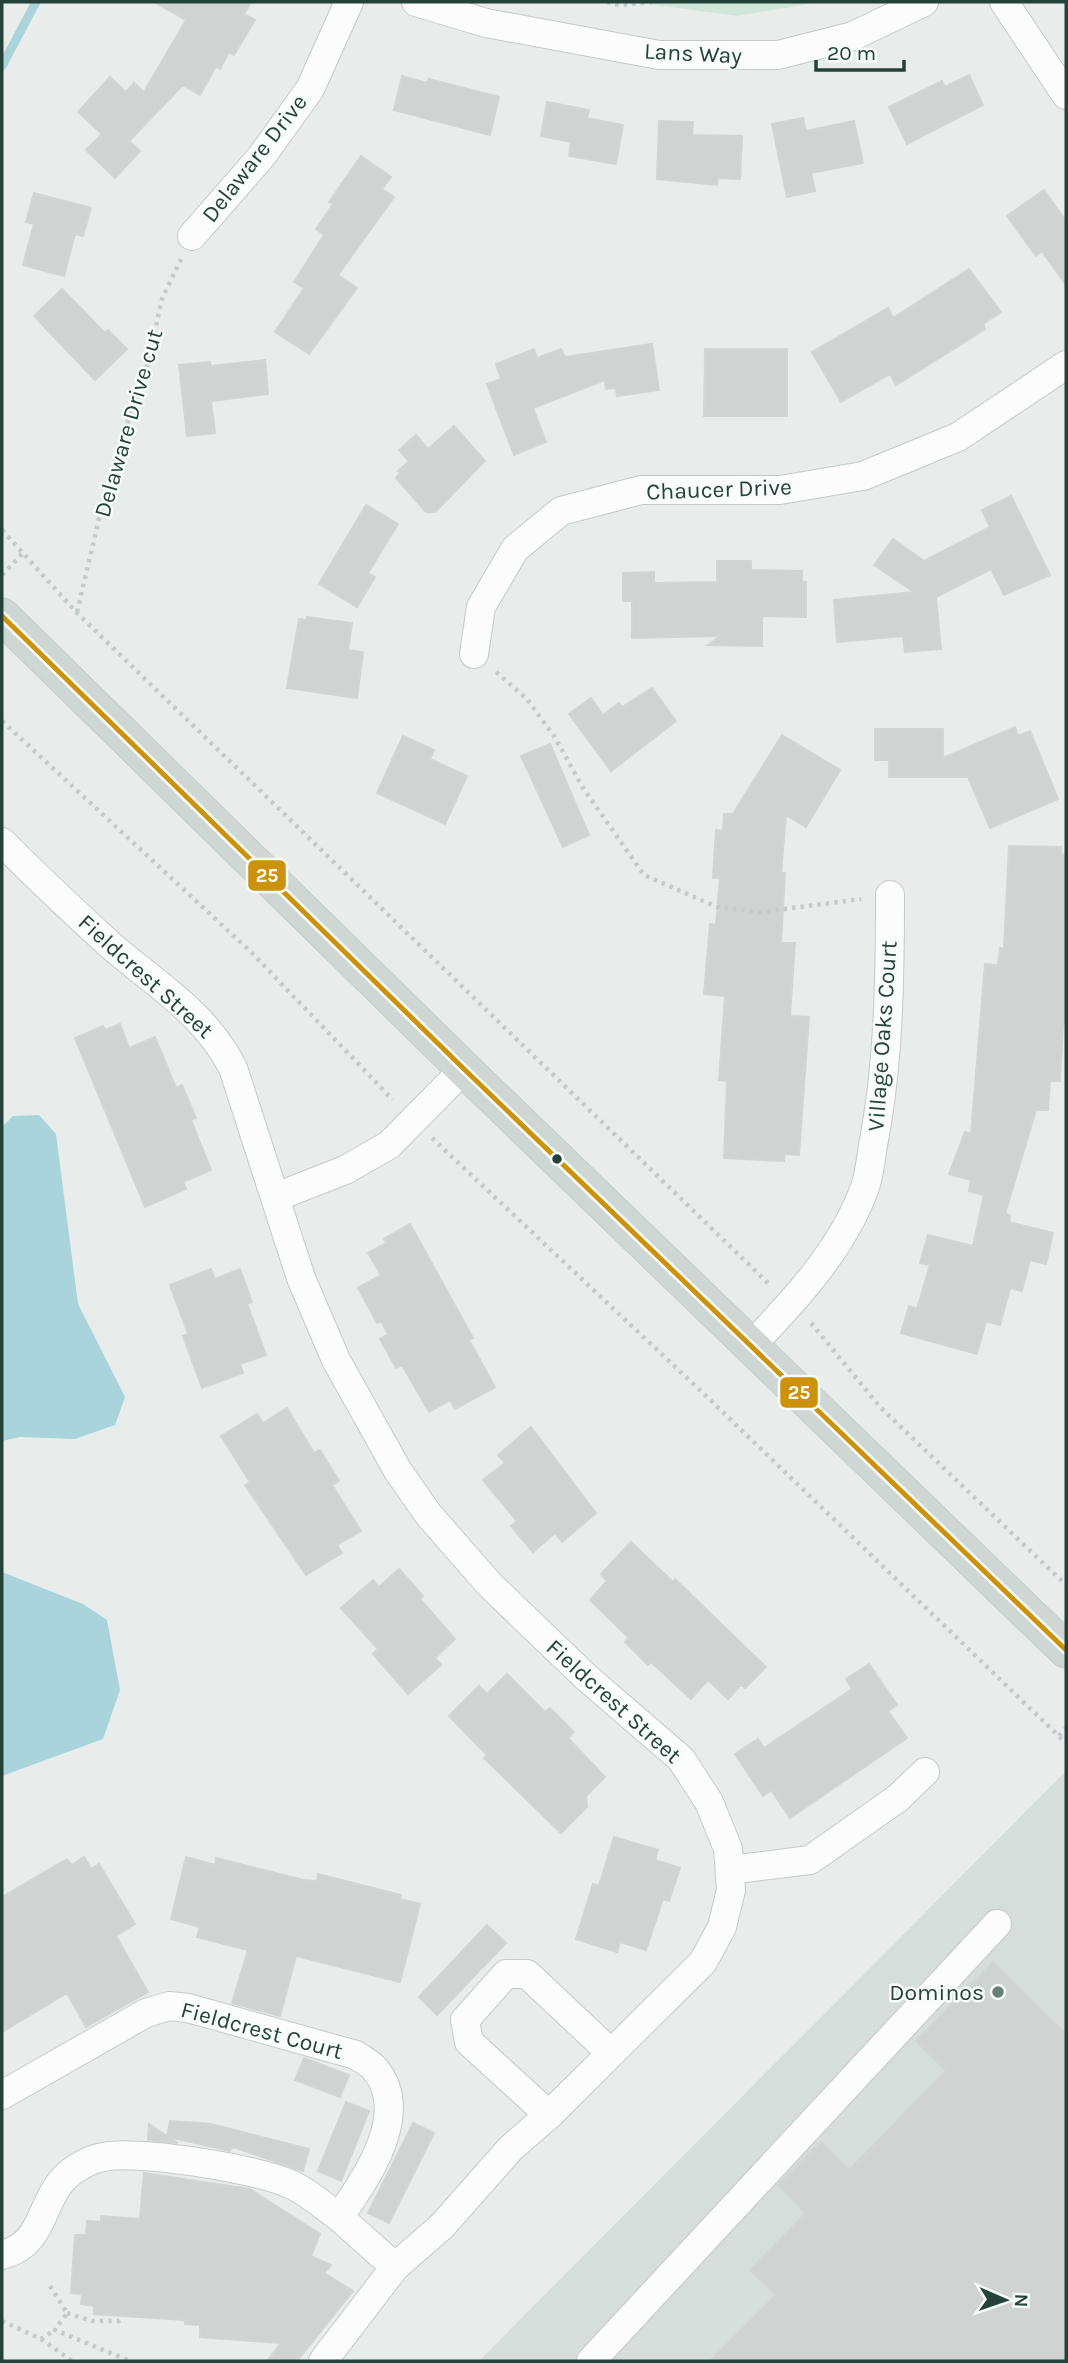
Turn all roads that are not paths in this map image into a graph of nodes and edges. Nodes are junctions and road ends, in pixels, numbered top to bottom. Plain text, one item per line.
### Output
1 (349, 2) edge
2 (416, 2) edge
3 (923, 2) edge
4 (1004, 2) edge
5 (1066, 95) edge
6 (192, 236) road end
7 (1066, 365) edge
8 (2, 616) edge
9 (474, 654) road end
10 (8, 848) edge
11 (890, 895) road end
12 (464, 1069) junction
13 (276, 1197) junction
14 (750, 1347) junction
15 (1066, 1650) edge
16 (925, 1772) dead end
17 (730, 1870) junction
18 (997, 1923) dead end
19 (611, 2053) junction
20 (2, 2095) edge
21 (548, 2115) junction
22 (339, 2217) junction
23 (2, 2255) edge
24 (395, 2267) junction
25 (323, 2361) edge
26 (591, 2361) edge

1 - 6 street, Delaware Drive
2 - 3 street, Lans Way
4 - 5 street
7 - 9 street, Chaucer Drive
8 - 12 main road
10 - 13 street, Fieldcrest Street
11 - 14 street, Village Oaks Court
12 - 13 street
12 - 14 main road
13 - 17 street, Fieldcrest Street
14 - 15 main road
16 - 17 street
17 - 19 street, Fieldcrest Street
18 - 26 street
19 - 21 street, Fieldcrest Street
19 - 21 street
20 - 22 street, Fieldcrest Court
21 - 24 street, Fieldcrest Street
22 - 23 street
22 - 24 street
24 - 25 street

